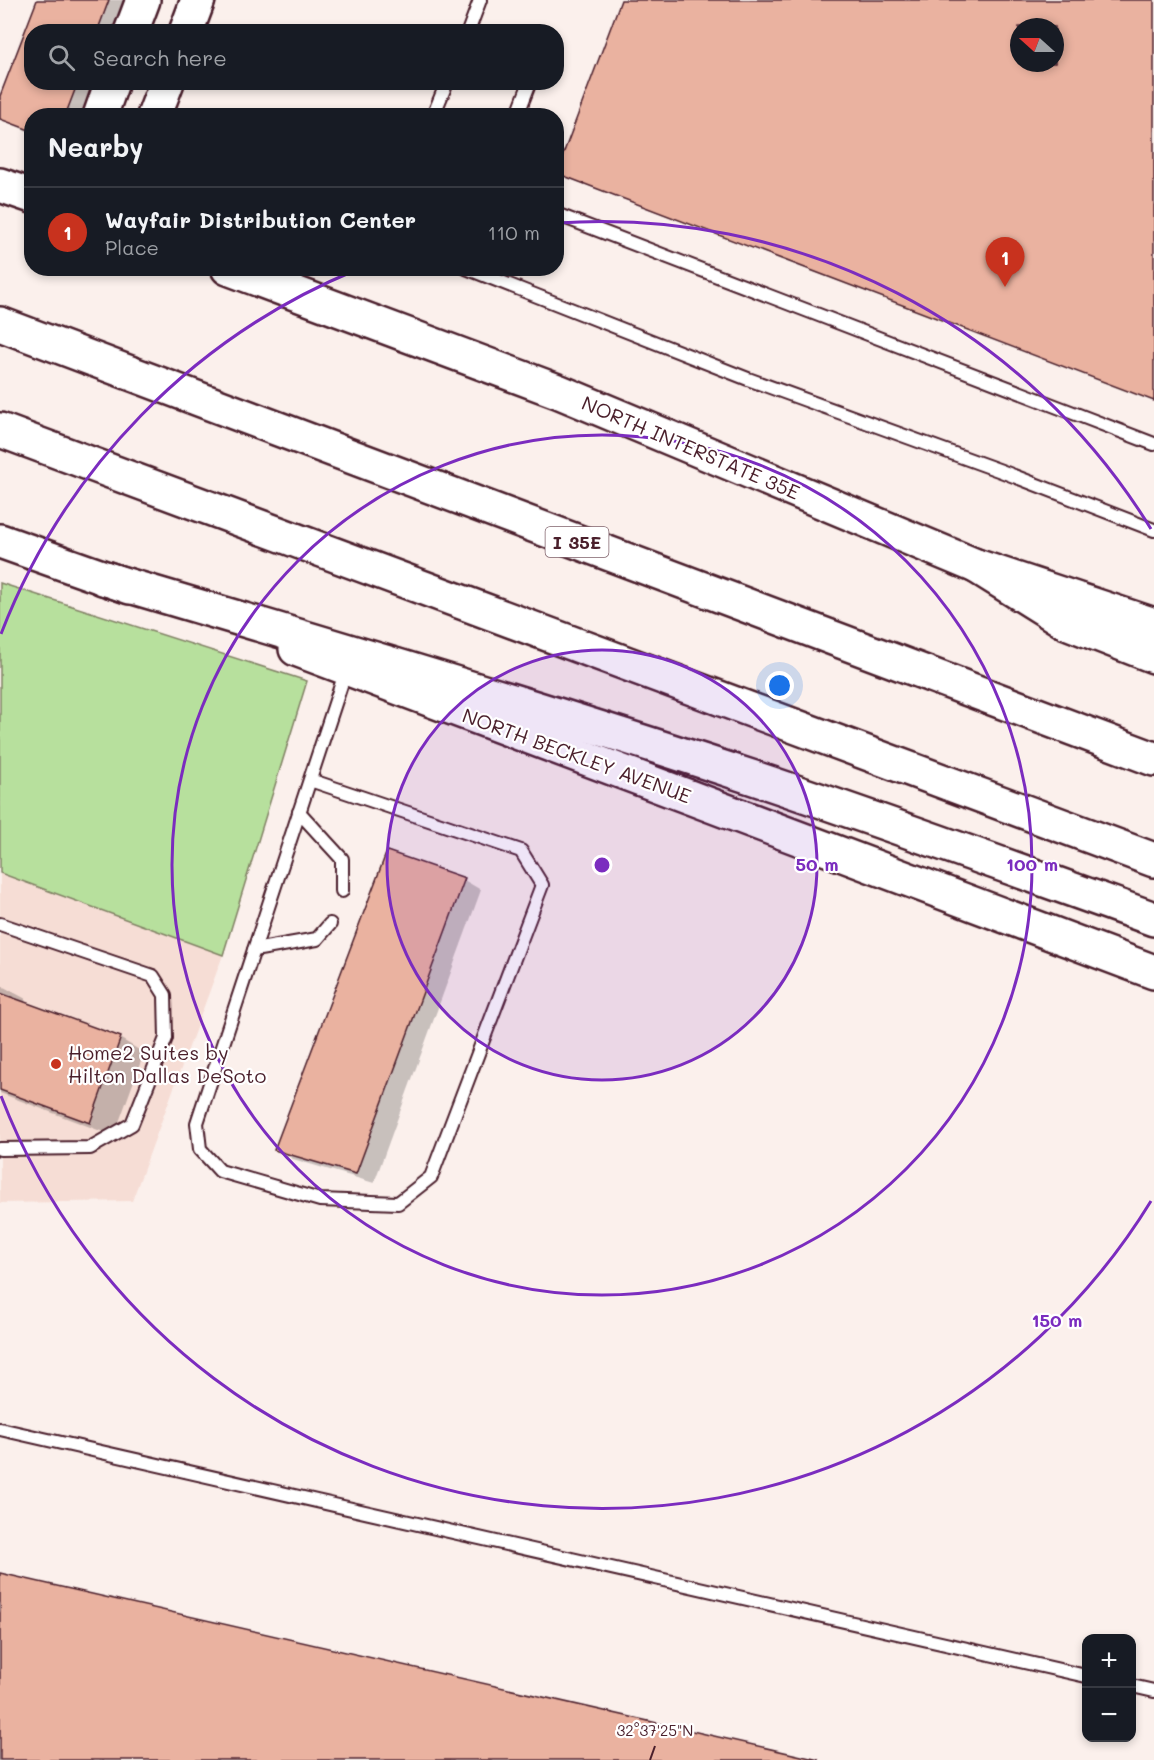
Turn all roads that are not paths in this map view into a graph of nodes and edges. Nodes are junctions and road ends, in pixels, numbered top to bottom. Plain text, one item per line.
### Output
1 (143, 0) edge
2 (198, 0) edge
3 (480, 0) edge
4 (134, 24) edge
5 (189, 24) edge
6 (471, 24) edge
7 (109, 90) edge
8 (164, 90) edge
9 (444, 90) edge
10 (527, 90) edge
11 (103, 108) edge
12 (157, 108) edge
13 (436, 108) edge
14 (521, 108) edge
15 (0, 185) edge
16 (24, 193) edge
17 (564, 217) edge
18 (249, 276) edge
19 (486, 276) edge
20 (0, 324) edge
21 (0, 430) edge
22 (1154, 444) edge
23 (1154, 530) edge
24 (0, 541) edge
25 (976, 566) junction
26 (103, 578) junction
27 (1154, 625) edge
28 (1154, 656) edge
29 (346, 668) junction
30 (1154, 759) edge
31 (310, 780) junction
32 (299, 812) junction
33 (1154, 860) edge
34 (342, 891) dead end
35 (1154, 919) edge
36 (0, 924) edge
37 (330, 924) dead end
38 (254, 950) junction
39 (1154, 972) edge
40 (0, 1149) edge
41 (0, 1429) edge
42 (1082, 1675) edge
43 (1136, 1687) edge
44 (1154, 1691) edge

1 - 4 main road
2 - 5 main road
3 - 6 lane
7 - 11 main road
8 - 12 main road
9 - 13 lane
10 - 14 lane
15 - 16 main road
17 - 22 lane
18 - 25 main road, NORTH INTERSTATE 35E
19 - 23 lane
20 - 30 main road, I 35E
21 - 33 main road
24 - 26 main road, NORTH BECKLEY AVENUE
25 - 27 main road, NORTH INTERSTATE 35E
25 - 28 main road
26 - 29 main road, NORTH BECKLEY AVENUE
26 - 35 main road
29 - 31 lane
29 - 39 main road, NORTH BECKLEY AVENUE
31 - 32 lane
31 - 38 lane
32 - 34 lane
32 - 38 lane
36 - 40 lane
37 - 38 lane
41 - 42 lane
43 - 44 lane

